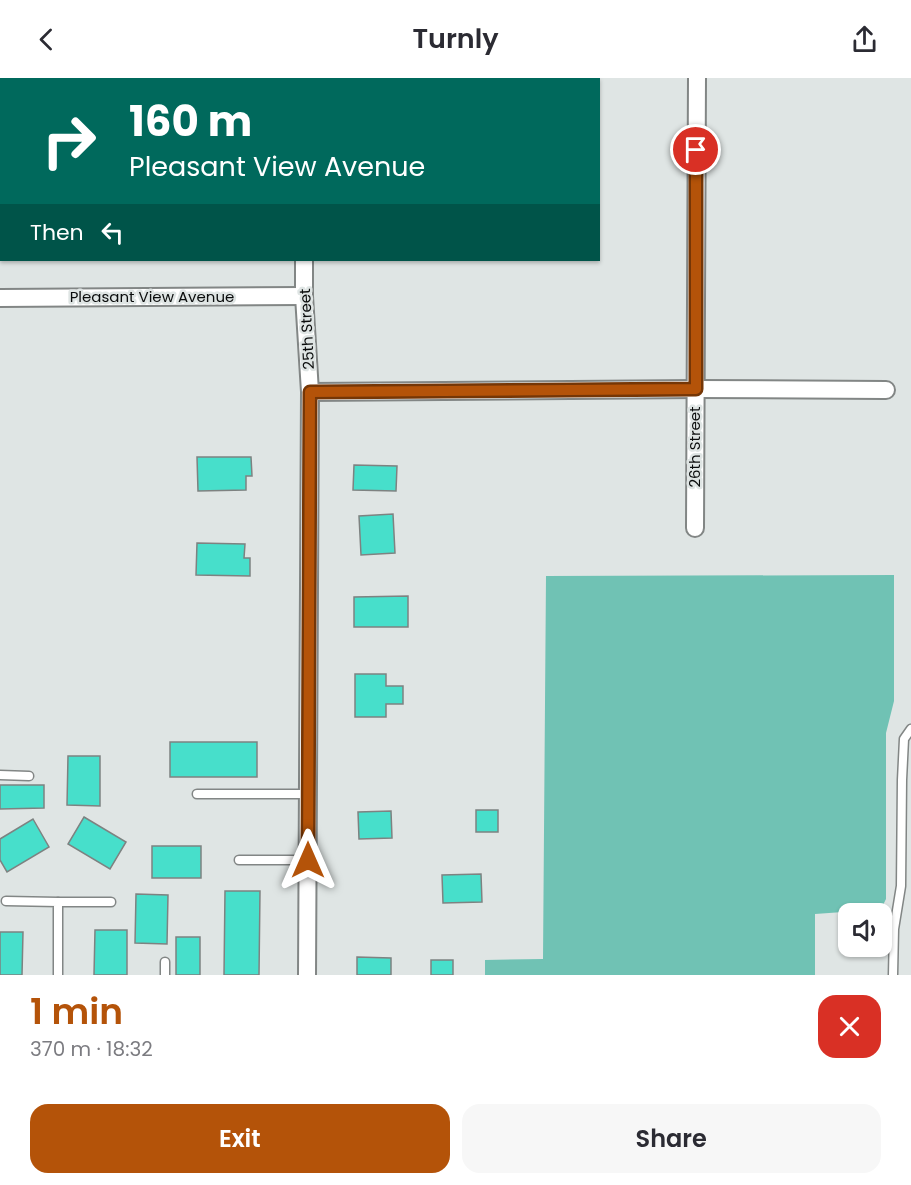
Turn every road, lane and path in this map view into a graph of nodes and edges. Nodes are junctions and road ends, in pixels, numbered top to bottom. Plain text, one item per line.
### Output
1 (697, 78) edge
2 (304, 261) edge
3 (304, 296) junction
4 (0, 298) edge
5 (696, 389) junction
6 (886, 390) dead end
7 (310, 392) junction
8 (695, 528) dead end
9 (911, 729) edge
10 (0, 775) edge
11 (29, 776) dead end
12 (197, 794) dead end
13 (308, 794) junction
14 (239, 860) dead end
15 (308, 860) junction
16 (6, 901) dead end
17 (58, 902) junction
18 (111, 902) dead end
19 (165, 962) dead end
20 (58, 975) edge
21 (165, 975) edge
22 (307, 975) edge
23 (893, 975) edge

1 - 5 street, 26th Street
2 - 3 street, 25th Street
3 - 4 street, Pleasant View Avenue
3 - 7 street, 25th Street
5 - 6 street
5 - 7 street
5 - 8 street, 26th Street
7 - 13 street, 25th Street
9 - 23 lane
10 - 11 lane
12 - 13 lane
13 - 15 street, 25th Street
14 - 15 lane
15 - 22 street, 25th Street
16 - 17 lane
17 - 18 lane
17 - 20 lane
19 - 21 lane

